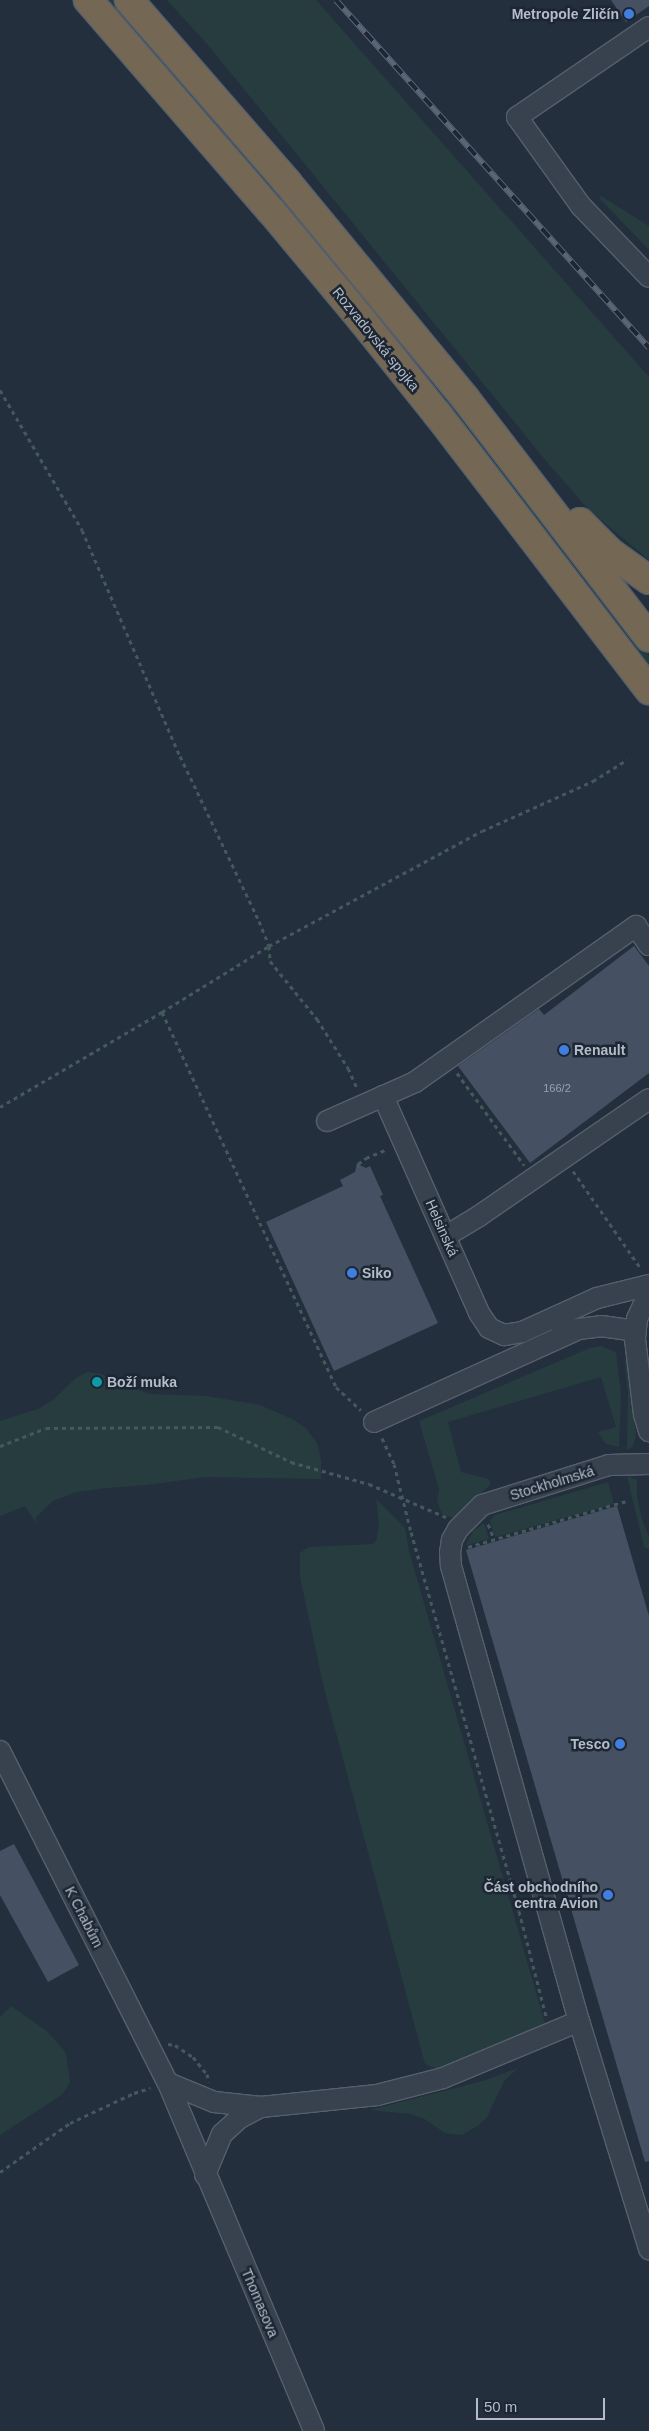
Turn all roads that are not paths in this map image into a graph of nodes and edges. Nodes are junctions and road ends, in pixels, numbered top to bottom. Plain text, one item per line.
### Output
1 (88, 0) edge
2 (129, 0) edge
3 (649, 27) edge
4 (649, 277) edge
5 (465, 398) junction
6 (649, 580) edge
7 (649, 638) edge
8 (649, 690) edge
9 (649, 944) edge
10 (383, 1096) junction
11 (649, 1100) edge
12 (327, 1121) dead end
13 (446, 1236) junction
14 (646, 1278) edge
15 (649, 1293) edge
16 (575, 1331) junction
17 (635, 1331) junction
18 (522, 1332) junction
19 (374, 1422) road end
20 (649, 1431) edge
21 (649, 1464) edge
22 (0, 1751) edge
23 (579, 2021) junction
24 (168, 2083) junction
25 (261, 2107) junction
26 (205, 2175) junction
27 (649, 2249) edge
28 (314, 2431) edge

1 - 8 highway, Rozvadovská spojka
2 - 5 highway
3 - 4 street
5 - 6 highway
5 - 7 highway
9 - 10 street
10 - 12 street
10 - 13 street, Helsinská
11 - 13 street
13 - 18 street, Helsinská
14 - 18 street, Helsinská
15 - 17 street
16 - 17 street, Helsinská
16 - 18 street, Helsinská
16 - 19 street
17 - 20 street
21 - 23 street, Stockholmská
22 - 24 street, K Chabům
23 - 25 street
23 - 27 street
24 - 25 street
24 - 26 street, Thomasova
25 - 26 street
26 - 28 street, Thomasova

